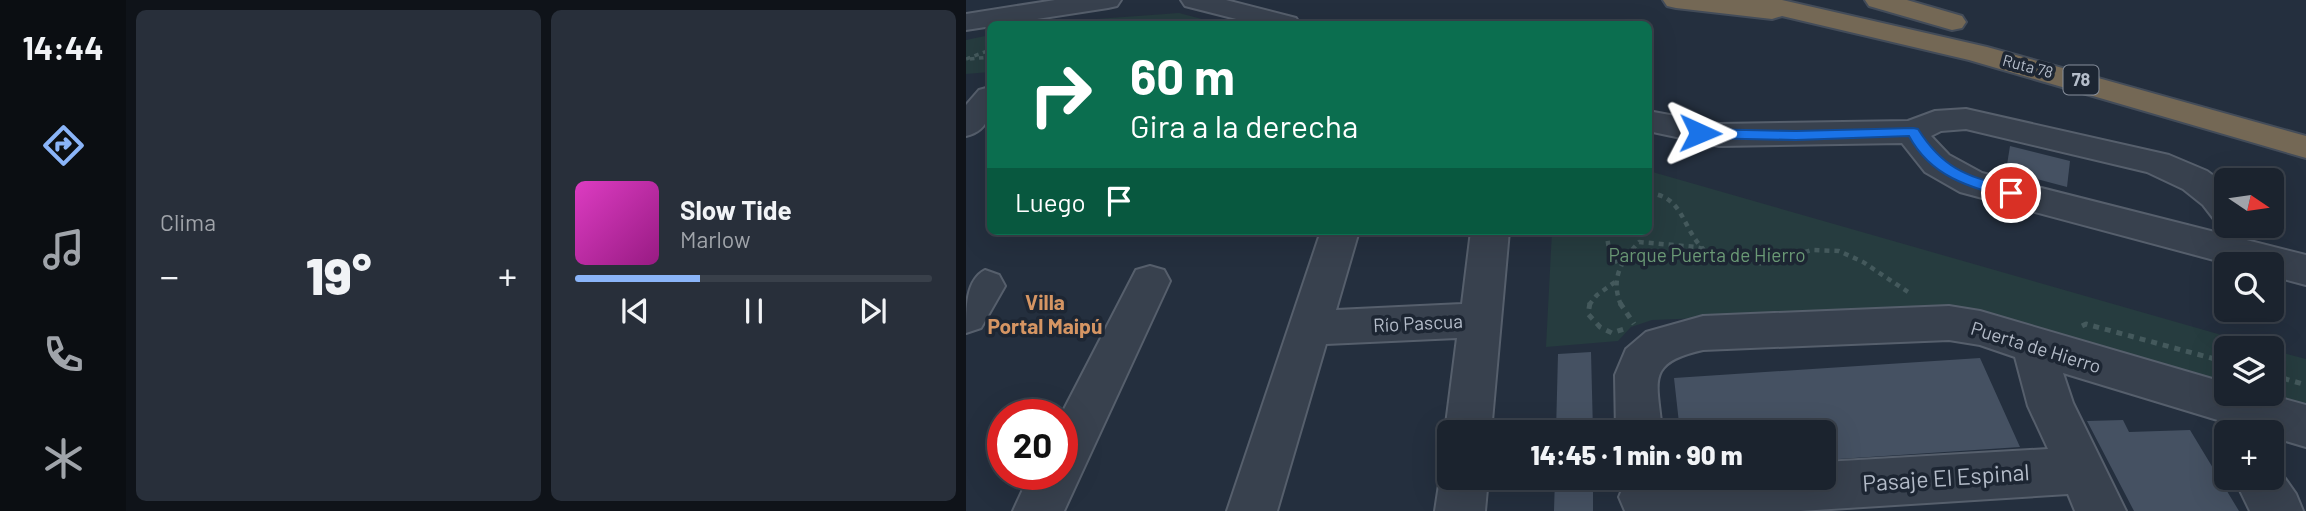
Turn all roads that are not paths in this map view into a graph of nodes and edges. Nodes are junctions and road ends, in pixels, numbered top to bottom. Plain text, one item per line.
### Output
1 (1108, 0) edge
2 (1194, 0) edge
3 (1676, 0) edge
4 (1746, 0) edge
5 (1878, 0) edge
6 (1846, 12) edge
7 (1274, 21) edge
8 (966, 22) edge
9 (1981, 32) junction
10 (987, 85) edge
11 (966, 86) edge
12 (987, 101) edge
13 (1652, 122) edge
14 (1986, 122) junction
15 (2306, 122) edge
16 (966, 126) edge
17 (1913, 132) junction
18 (2306, 147) edge
19 (1972, 183) junction
20 (2214, 196) edge
21 (2214, 234) edge
22 (1339, 235) edge
23 (1490, 235) edge
24 (2232, 238) edge
25 (2306, 270) edge
26 (1150, 281) dead end
27 (1480, 320) junction
28 (1310, 328) junction
29 (2033, 345) junction
30 (2219, 415) edge
31 (1469, 420) edge
32 (1638, 420) edge
33 (2306, 426) edge
34 (1078, 428) edge
35 (1048, 490) edge
36 (1463, 490) edge
37 (2091, 490) edge
38 (2265, 490) edge
39 (1644, 495) edge
40 (1038, 511) edge
41 (1252, 511) edge
42 (1460, 511) edge
43 (2278, 511) edge

1 - 8 street
2 - 7 street
3 - 6 highway
4 - 6 highway, Ruta 78 / 78
5 - 9 highway
6 - 9 highway, Ruta 78 / 78
6 - 18 highway, Ruta 78 / 78
9 - 15 highway, Ruta 78 / 78
10 - 11 street
12 - 16 street
13 - 17 street
14 - 17 street
14 - 19 street
14 - 20 street
17 - 19 street
19 - 21 street
22 - 28 street
23 - 27 street, Río Pascua
24 - 25 street
26 - 34 street
27 - 28 street, Río Pascua
27 - 31 street
28 - 41 street
29 - 30 street, Puerta de Hierro
29 - 32 street, Puerta de Hierro
29 - 37 street
30 - 33 street, Puerta de Hierro
35 - 40 street
36 - 42 street
37 - 39 street, Pasaje El Espinal
38 - 43 street

